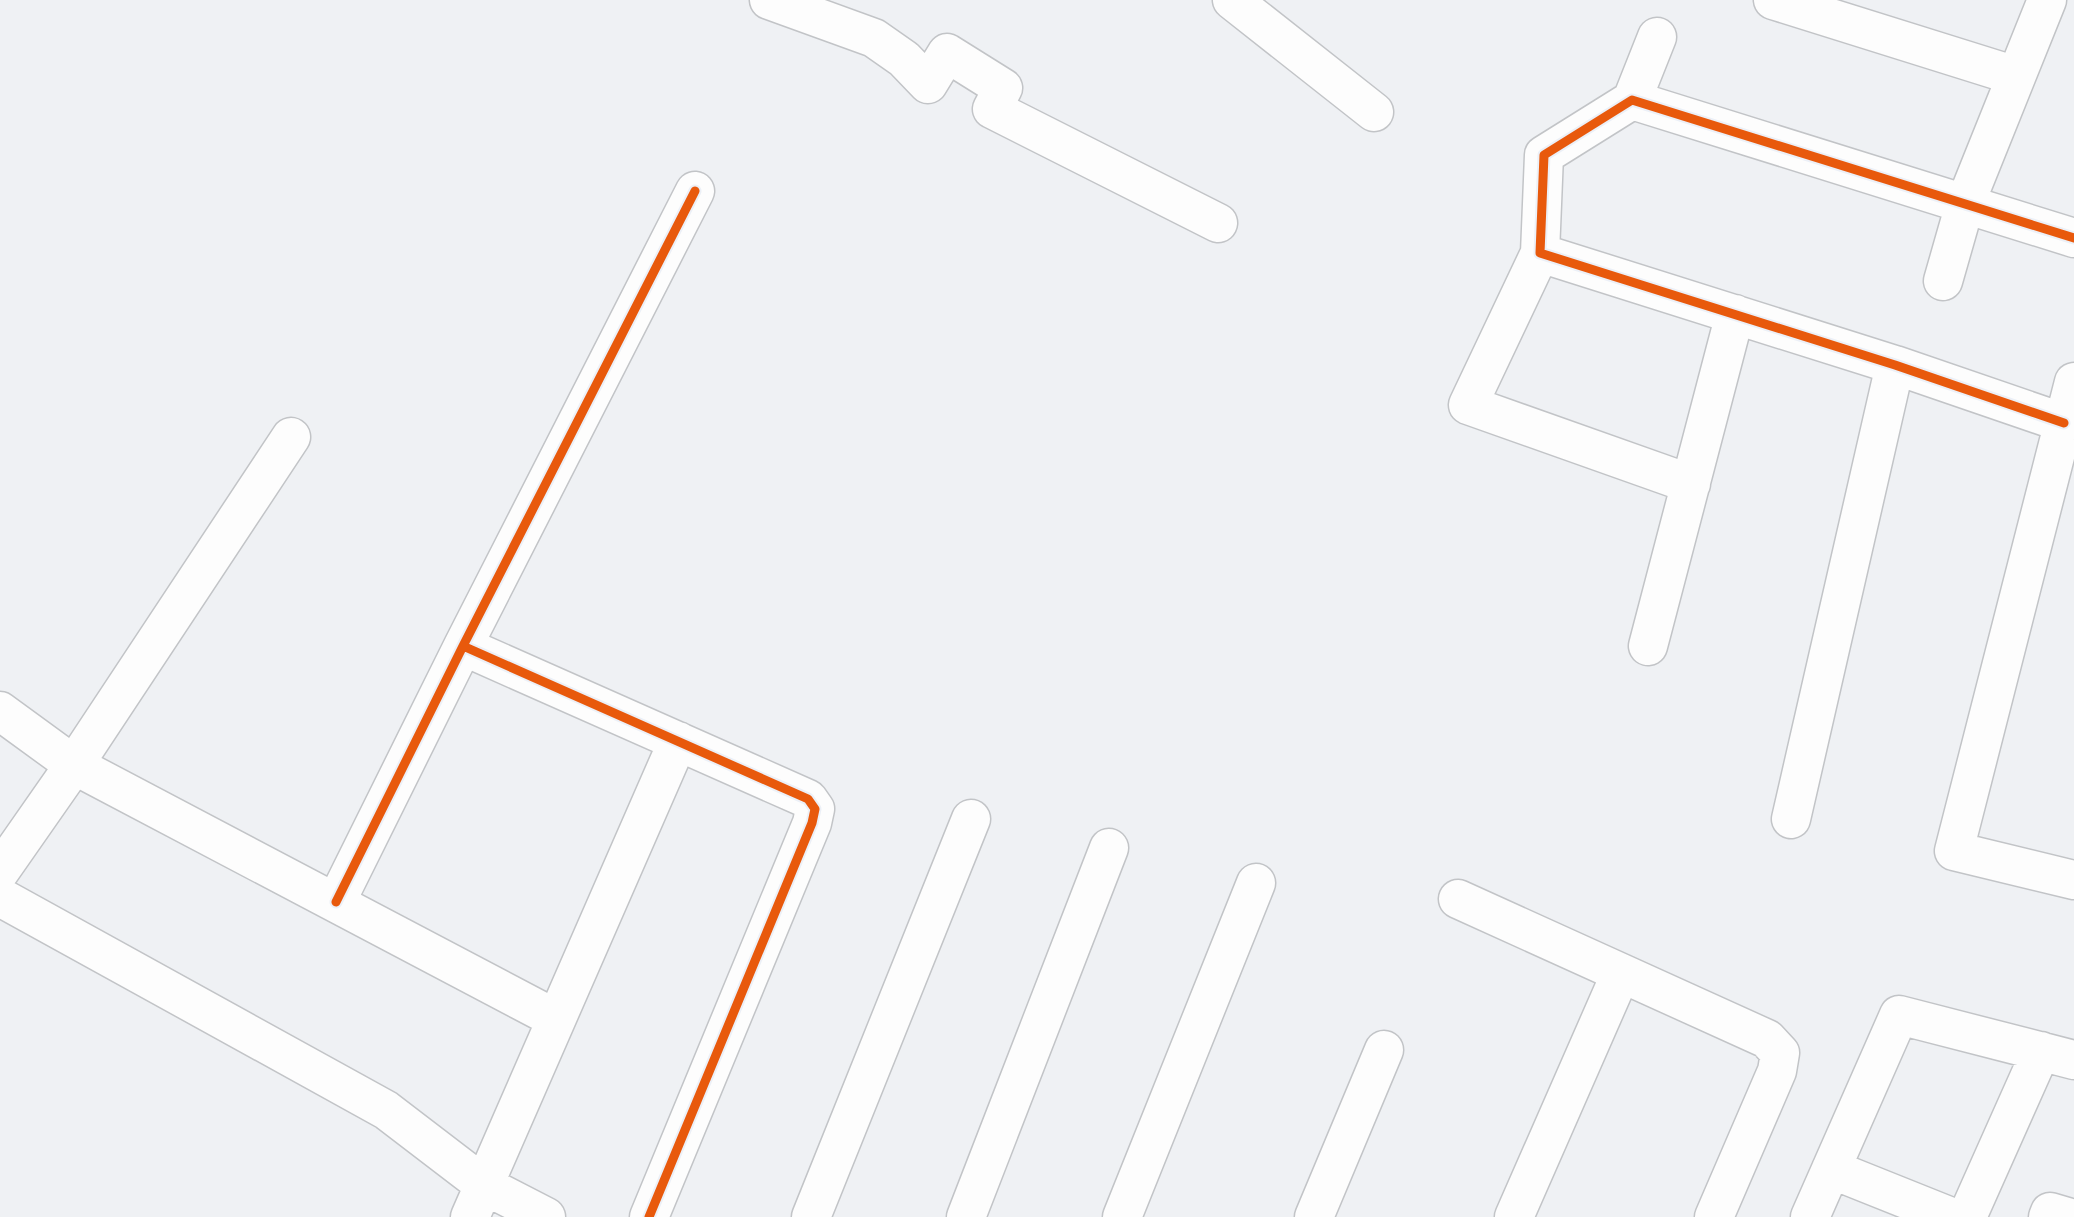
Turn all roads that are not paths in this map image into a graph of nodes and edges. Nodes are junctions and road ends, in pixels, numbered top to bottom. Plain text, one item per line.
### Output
1 (769, 0) edge
2 (1232, 0) edge
3 (1773, 0) edge
4 (2047, 0) edge
5 (1657, 37) dead end
6 (2016, 76) junction
7 (1632, 100) junction
8 (1374, 112) dead end
9 (695, 191) dead end
10 (1965, 204) junction
11 (1218, 223) dead end
12 (2074, 238) edge
13 (1540, 253) junction
14 (1943, 281) dead end
15 (1735, 314) junction
16 (1895, 365) junction
17 (2074, 383) edge
18 (2063, 423) junction
19 (290, 437) dead end
20 (1691, 484) junction
21 (463, 646) junction
22 (1648, 646) dead end
23 (0, 711) edge
24 (678, 741) junction
25 (74, 765) junction
26 (971, 819) dead end
27 (1791, 819) dead end
28 (1109, 848) dead end
29 (0, 871) edge
30 (2074, 880) edge
31 (1256, 883) dead end
32 (0, 897) edge
33 (1458, 900) dead end
34 (336, 902) junction
35 (1621, 973) junction
36 (556, 1019) junction
37 (1384, 1050) dead end
38 (2058, 1056) edge
39 (1831, 1169) junction
40 (477, 1201) edge
41 (546, 1217) edge
42 (649, 1217) edge
43 (811, 1217) edge
44 (966, 1217) edge
45 (1122, 1217) edge
46 (1314, 1217) edge
47 (1514, 1217) edge
48 (1714, 1217) edge
49 (1810, 1217) edge
50 (1951, 1217) edge
51 (1967, 1217) edge
52 (2048, 1217) edge
53 (2067, 1217) edge

1 - 11 street
2 - 8 street
3 - 6 street
4 - 6 street
5 - 7 street
6 - 10 street
7 - 10 street
7 - 13 street
9 - 21 street
10 - 12 street
10 - 14 street
13 - 15 street
13 - 20 street
15 - 16 street
15 - 20 street
16 - 18 street
16 - 27 street
17 - 18 street
18 - 30 street
19 - 25 street
20 - 22 street
21 - 24 street
21 - 34 street
23 - 25 street
24 - 36 street
24 - 42 street
25 - 29 street
25 - 34 street
26 - 43 street
28 - 44 street
31 - 45 street
32 - 40 street
33 - 35 street
34 - 36 street
35 - 47 street
35 - 48 street
36 - 40 street
37 - 46 street
38 - 39 street
38 - 51 street
39 - 49 street
39 - 50 street
40 - 41 street
52 - 53 street

